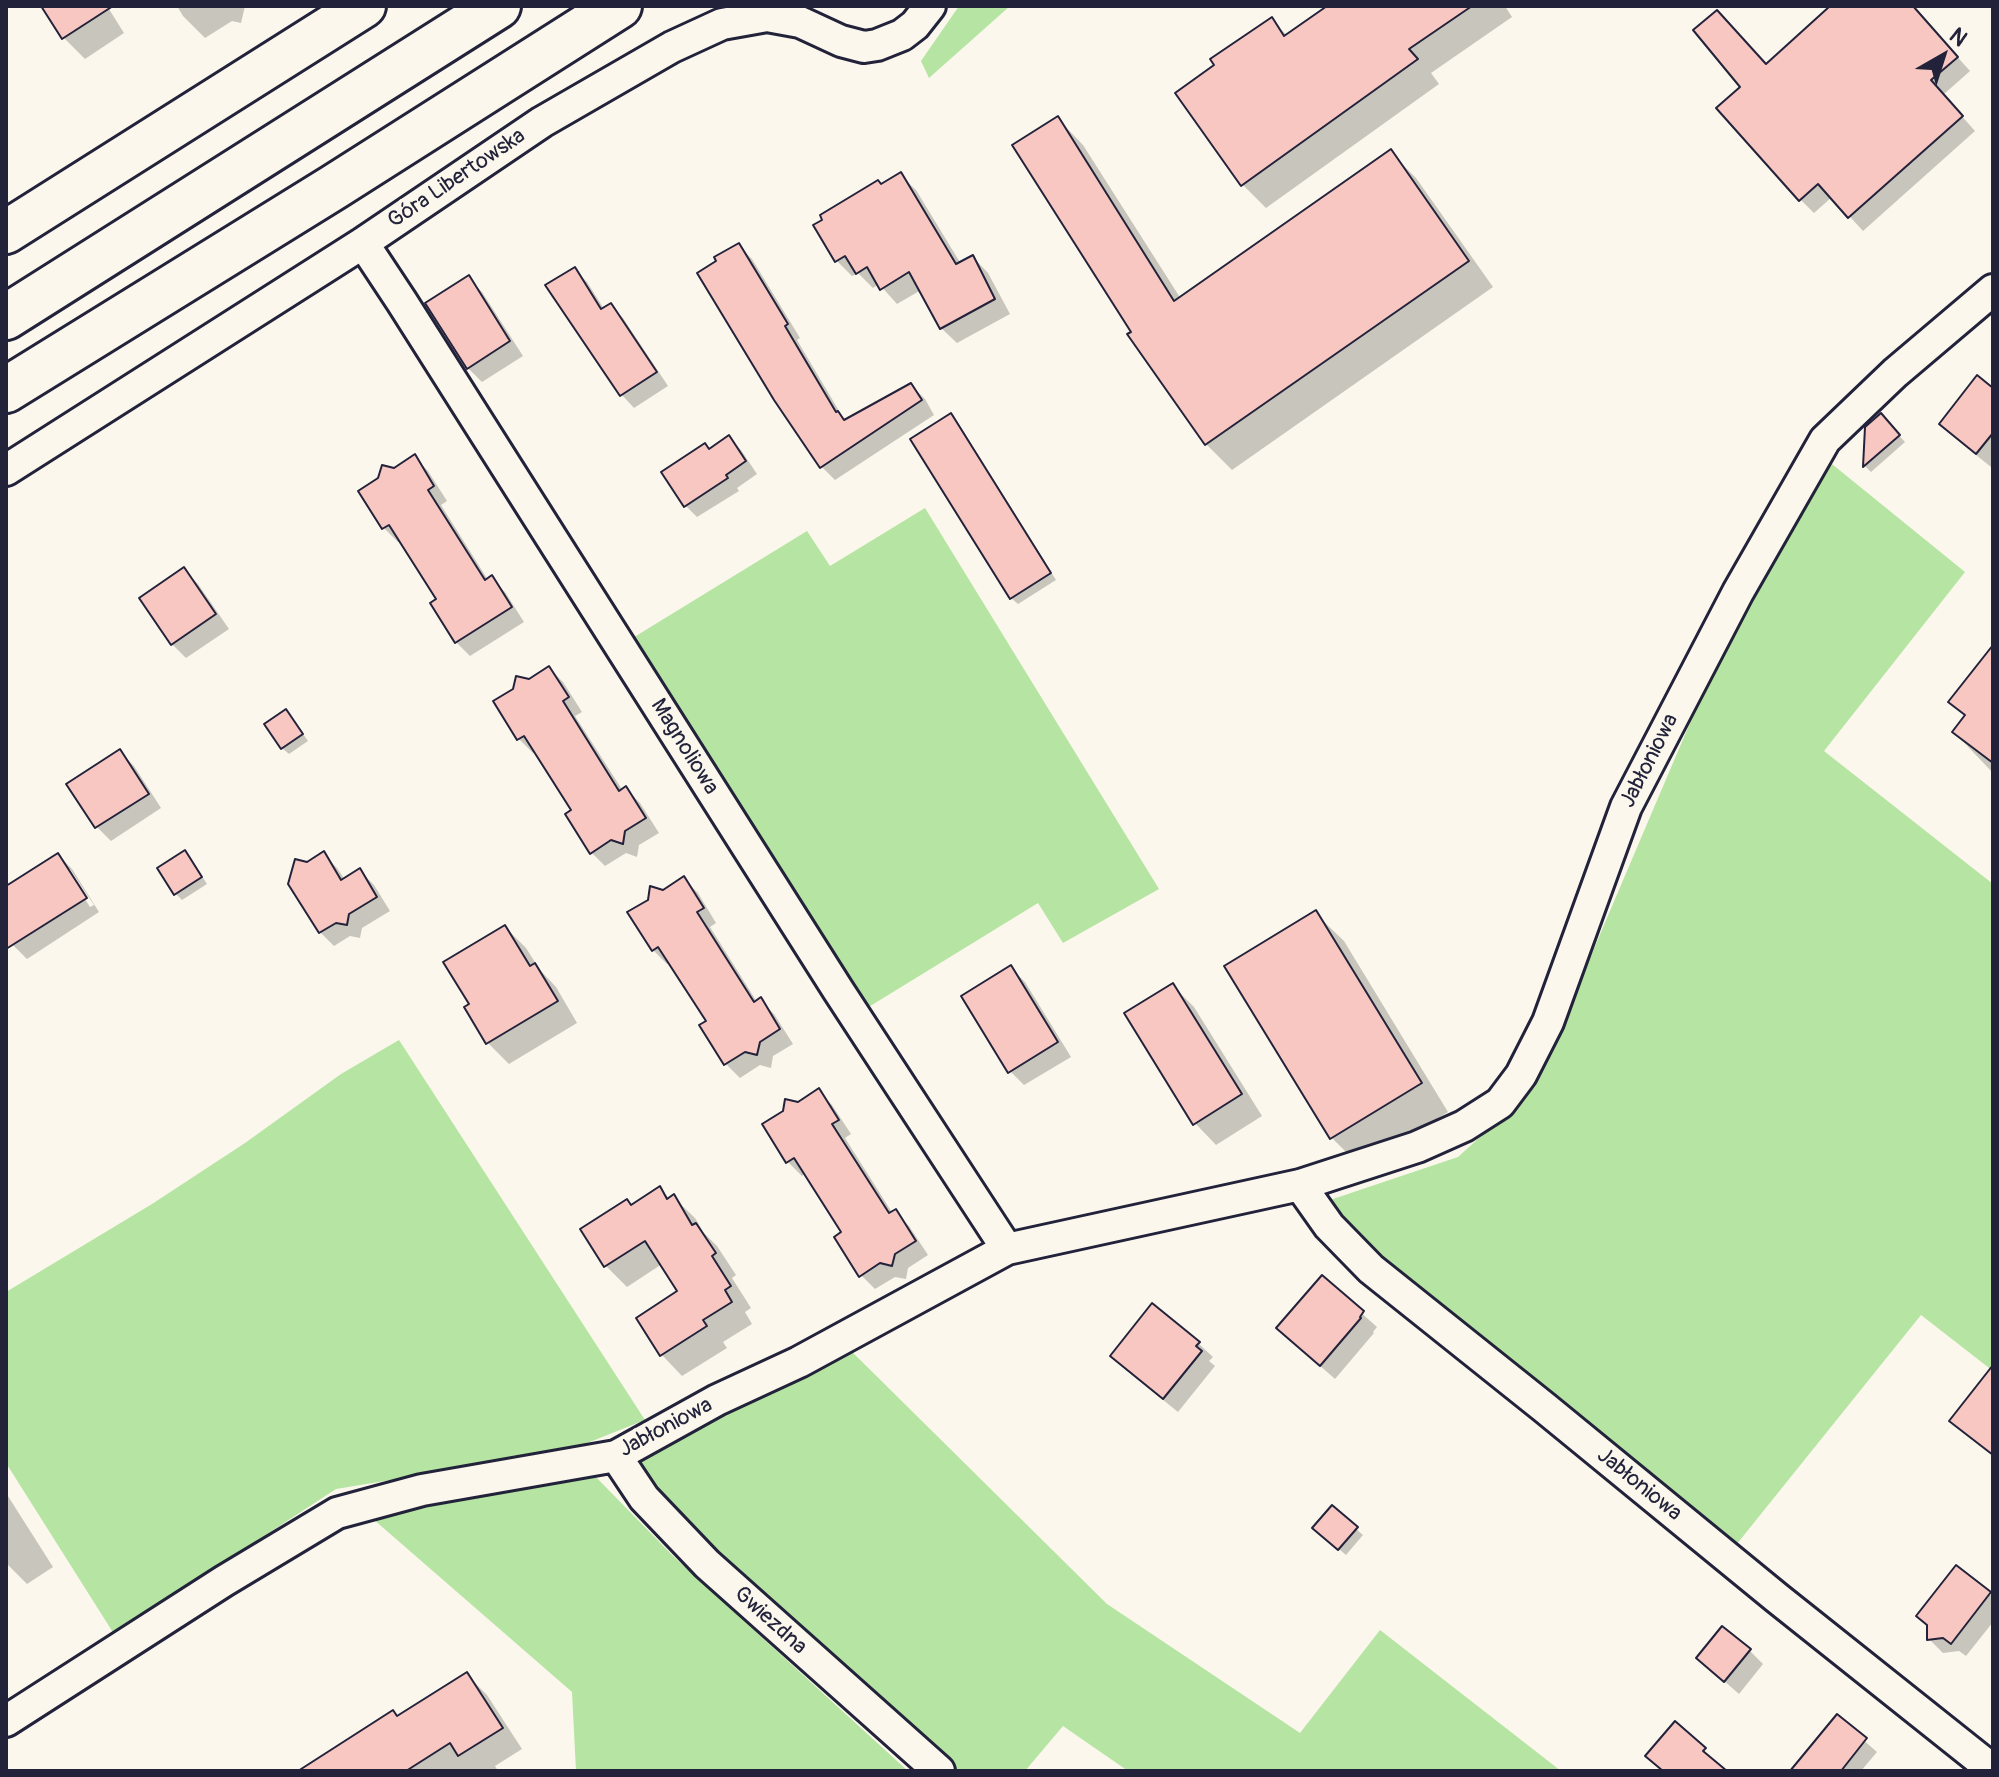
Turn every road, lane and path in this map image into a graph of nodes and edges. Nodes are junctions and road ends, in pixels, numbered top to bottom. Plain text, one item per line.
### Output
1 (364, 6) edge
2 (498, 6) edge
3 (619, 6) edge
4 (930, 6) edge
5 (6, 232) edge
6 (363, 243) junction
7 (1993, 290) edge
8 (6, 317) edge
9 (6, 390) edge
10 (6, 470) edge
11 (1300, 1185) junction
12 (1007, 1249) junction
13 (616, 1456) junction
14 (6, 1721) edge
15 (1993, 1770) edge
16 (939, 1771) edge

1 - 5 street
2 - 8 highway
3 - 9 highway
4 - 6 street, Góra Libertowska
6 - 10 street, Góra Libertowska
6 - 12 street, Magnoliowa
7 - 11 street, Jabłoniowa
11 - 12 street, Jabłoniowa
11 - 15 street, Jabłoniowa
12 - 13 street, Jabłoniowa
13 - 14 street, Jabłoniowa
13 - 16 street, Gwiezdna

